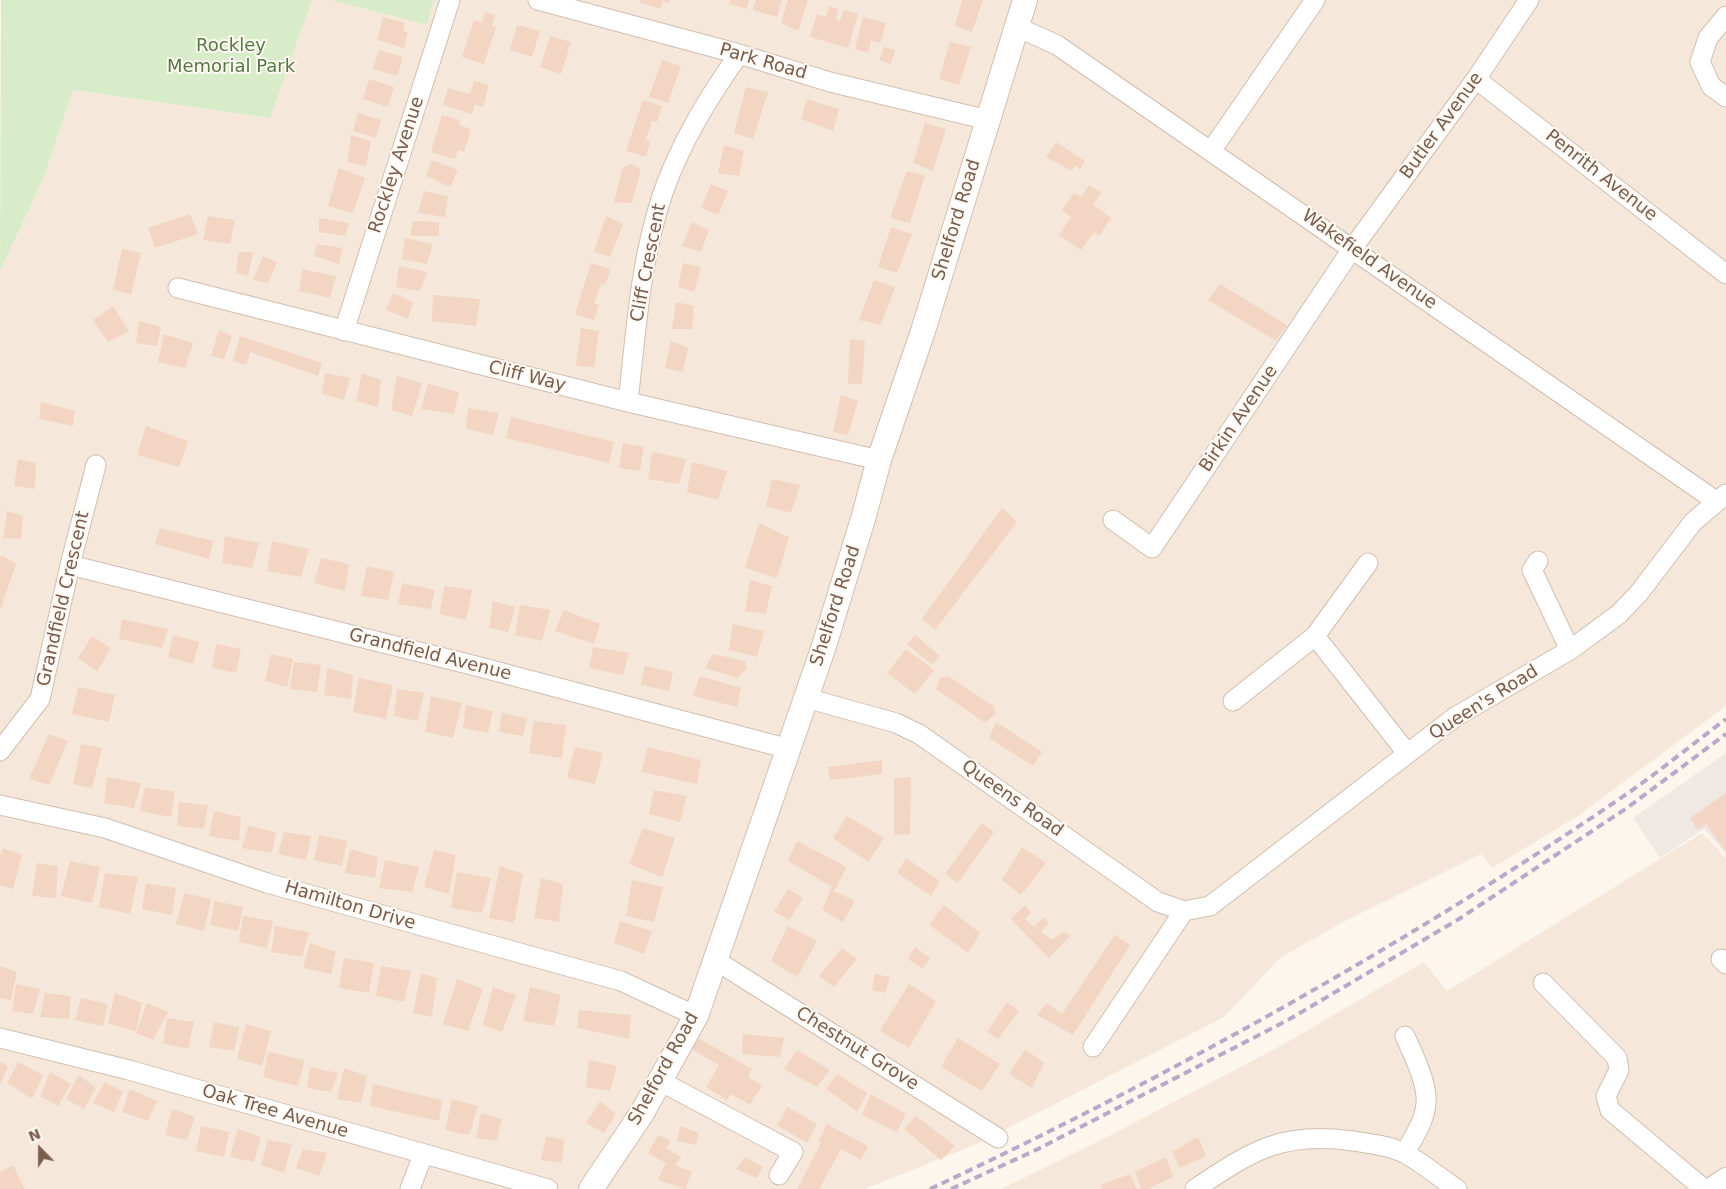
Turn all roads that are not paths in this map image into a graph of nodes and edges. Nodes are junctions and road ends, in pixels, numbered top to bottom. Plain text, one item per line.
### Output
1 (450, 0) edge
2 (538, 0) edge
3 (1026, 0) edge
4 (1315, 0) edge
5 (1529, 0) edge
6 (1726, 16) edge
7 (1017, 27) junction
8 (739, 54) junction
9 (1476, 78) junction
10 (1726, 97) edge
11 (988, 120) junction
12 (1211, 151) junction
13 (1352, 249) junction
14 (1726, 274) edge
15 (178, 288) dead end
16 (344, 331) junction
17 (628, 402) junction
18 (879, 460) junction
19 (96, 466) dead end
20 (1721, 497) edge
21 (1113, 520) dead end
22 (1538, 561) dead end
23 (1368, 563) dead end
24 (70, 565) junction
25 (1315, 636) junction
26 (1570, 650) junction
27 (806, 698) junction
28 (1233, 701) dead end
29 (789, 749) junction
30 (0, 751) edge
31 (1407, 753) junction
32 (0, 805) edge
33 (1210, 906) joint
34 (1184, 911) junction
35 (715, 960) junction
36 (1543, 983) dead end
37 (696, 1016) junction
38 (1405, 1036) dead end
39 (0, 1038) edge
40 (1092, 1047) dead end
41 (660, 1081) junction
42 (998, 1138) dead end
43 (1405, 1153) junction
44 (423, 1155) junction
45 (779, 1175) dead end
46 (1726, 1180) edge
47 (410, 1189) edge
48 (548, 1189) edge
49 (591, 1189) edge
50 (1195, 1189) edge
51 (1457, 1189) edge
52 (1704, 1189) edge
53 (1712, 1189) edge

1 - 16 street, Rockley Avenue
2 - 8 street, Park Road
3 - 7 street, Shelford Road
4 - 12 street
5 - 9 street, Butler Avenue
6 - 10 street
7 - 11 street, Shelford Road
7 - 12 street, Wakefield Avenue
8 - 11 street, Park Road
8 - 17 street, Cliff Crescent
9 - 13 street, Butler Avenue
9 - 14 street, Penrith Avenue
11 - 18 street, Shelford Road
12 - 13 street, Wakefield Avenue
13 - 20 street, Wakefield Avenue
13 - 21 street, Birkin Avenue
15 - 16 street, Cliff Way
16 - 17 street, Cliff Way
17 - 18 street, Cliff Way
18 - 27 street, Shelford Road
19 - 24 street, Grandfield Crescent
20 - 26 street, Queen's Road
22 - 26 street
23 - 25 street
24 - 29 street, Grandfield Avenue
24 - 30 street, Grandfield Crescent
25 - 28 street
25 - 31 street
26 - 31 street, Queen's Road
27 - 29 street, Shelford Road
27 - 34 street, Queens Road
29 - 35 street, Shelford Road
31 - 33 street, Queen's Road
32 - 37 street, Hamilton Drive
33 - 34 street, Queens Road
34 - 40 street
35 - 37 street, Shelford Road
35 - 42 street, Chestnut Grove
36 - 52 street
37 - 41 street, Shelford Road
38 - 43 street
39 - 44 street, Oak Tree Avenue
41 - 45 street
41 - 49 street, Shelford Road
43 - 50 street
43 - 51 street
44 - 47 street
44 - 48 street, Oak Tree Avenue
46 - 53 street

